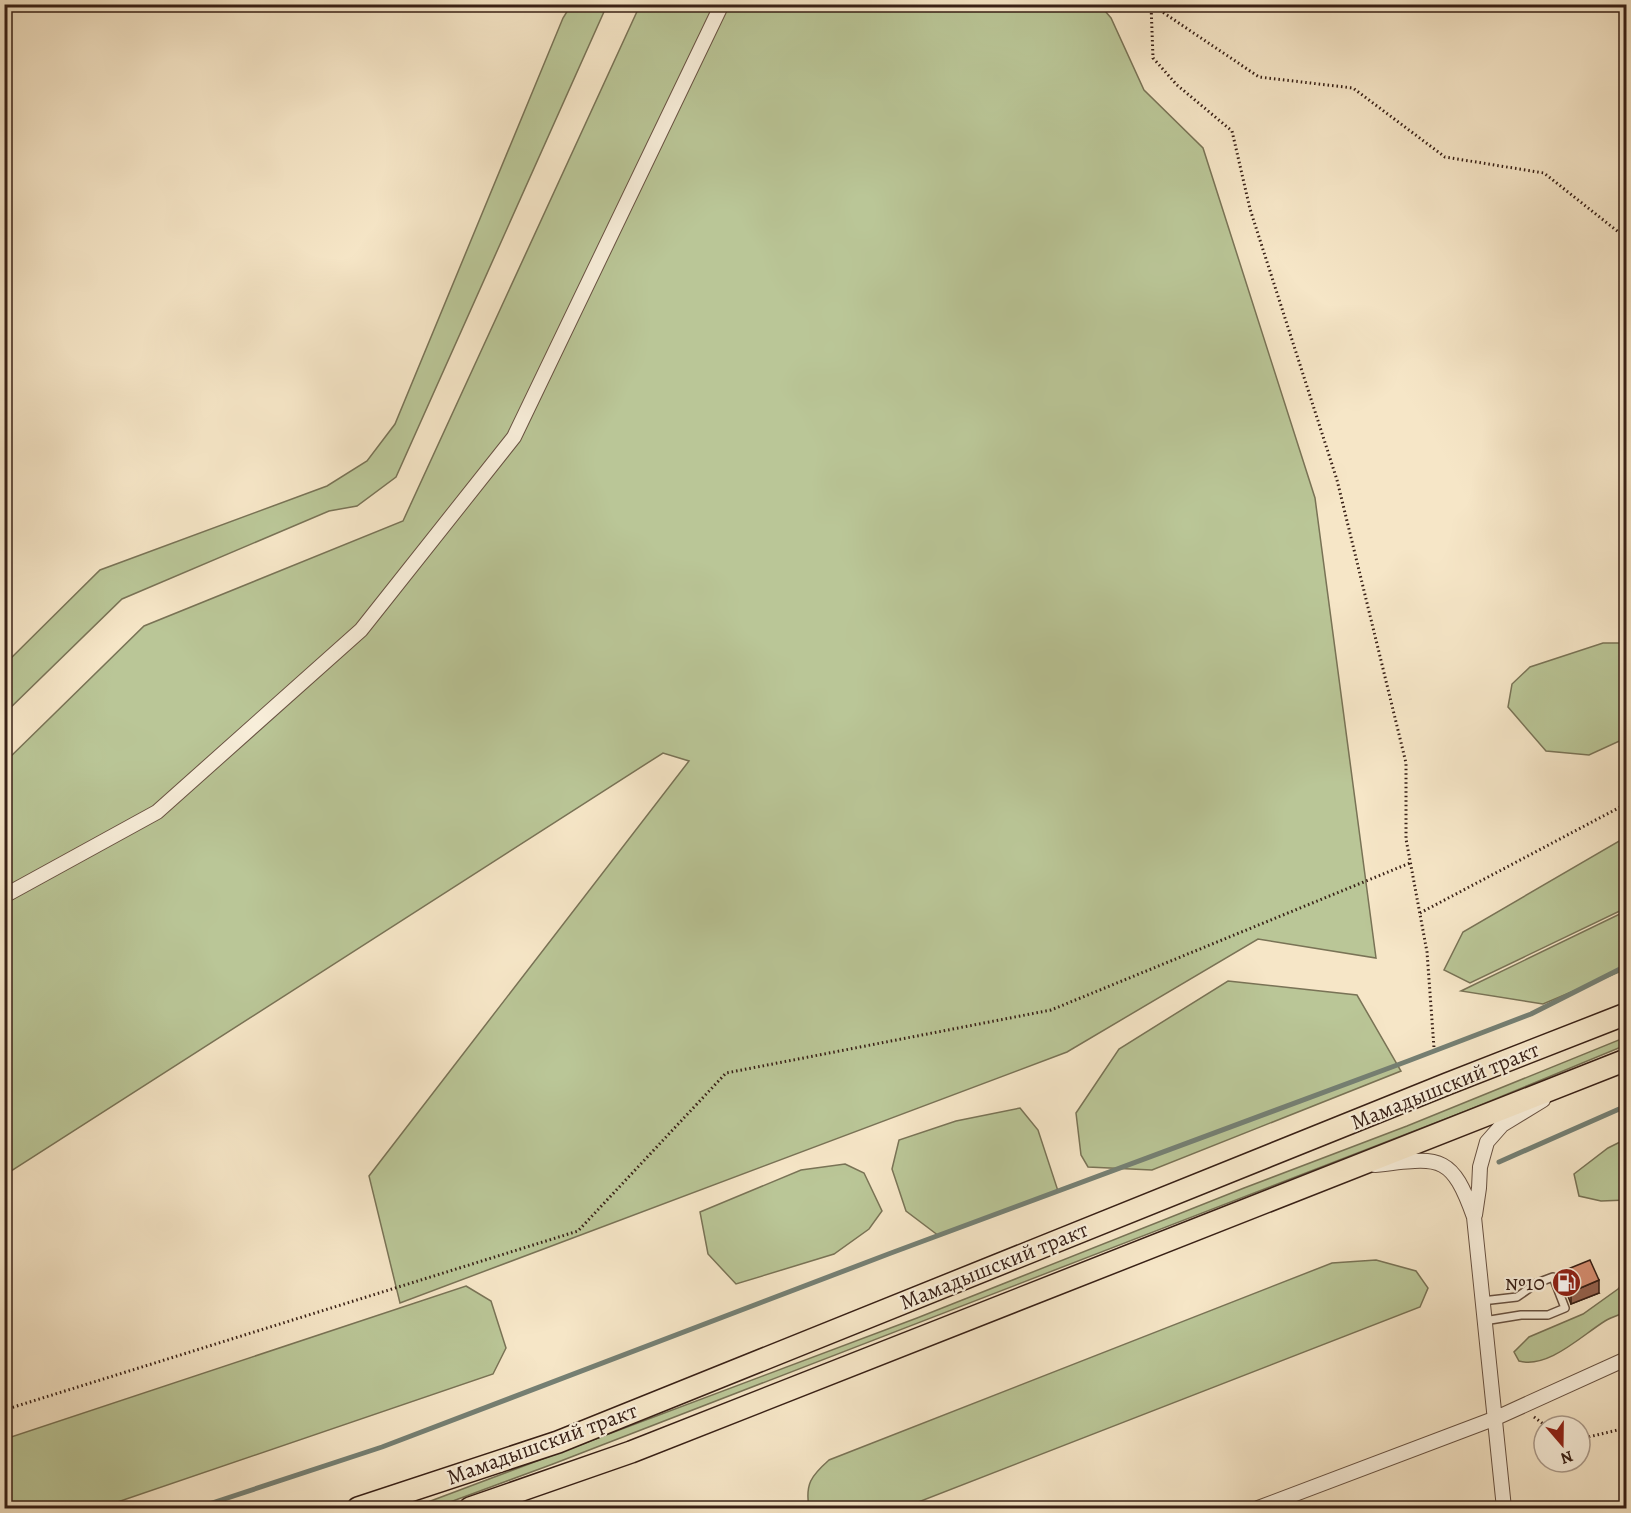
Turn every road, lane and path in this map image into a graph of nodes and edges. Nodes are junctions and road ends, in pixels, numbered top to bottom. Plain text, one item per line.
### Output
1 (722, 4) edge
2 (1151, 5) edge
3 (1626, 237) edge
4 (1626, 804) edge
5 (1410, 863) junction
6 (4, 896) edge
7 (1420, 913) junction
8 (1626, 1014) edge
9 (1434, 1048) dead end
10 (1626, 1060) edge
11 (1569, 1083) junction
12 (1354, 1168) junction
13 (1474, 1217) junction
14 (1482, 1301) junction
15 (1484, 1320) junction
16 (1626, 1359) edge
17 (4, 1410) edge
18 (1496, 1418) junction
19 (1626, 1428) edge
20 (1592, 1435) edge
21 (358, 1509) edge
22 (470, 1509) edge
23 (1258, 1509) edge
24 (1503, 1509) edge

1 - 6 street
2 - 3 path
2 - 5 path
4 - 7 path
5 - 7 path
5 - 17 path
7 - 9 path
8 - 21 main road, Мамадышский тракт
10 - 11 main road, Мамадышский тракт
11 - 12 main road, Мамадышский тракт
11 - 13 street
12 - 13 street
12 - 22 main road, Мамадышский тракт
13 - 14 street
14 - 15 street
14 - 15 lane
15 - 18 street
16 - 18 street
18 - 23 street
18 - 24 street
19 - 20 path

